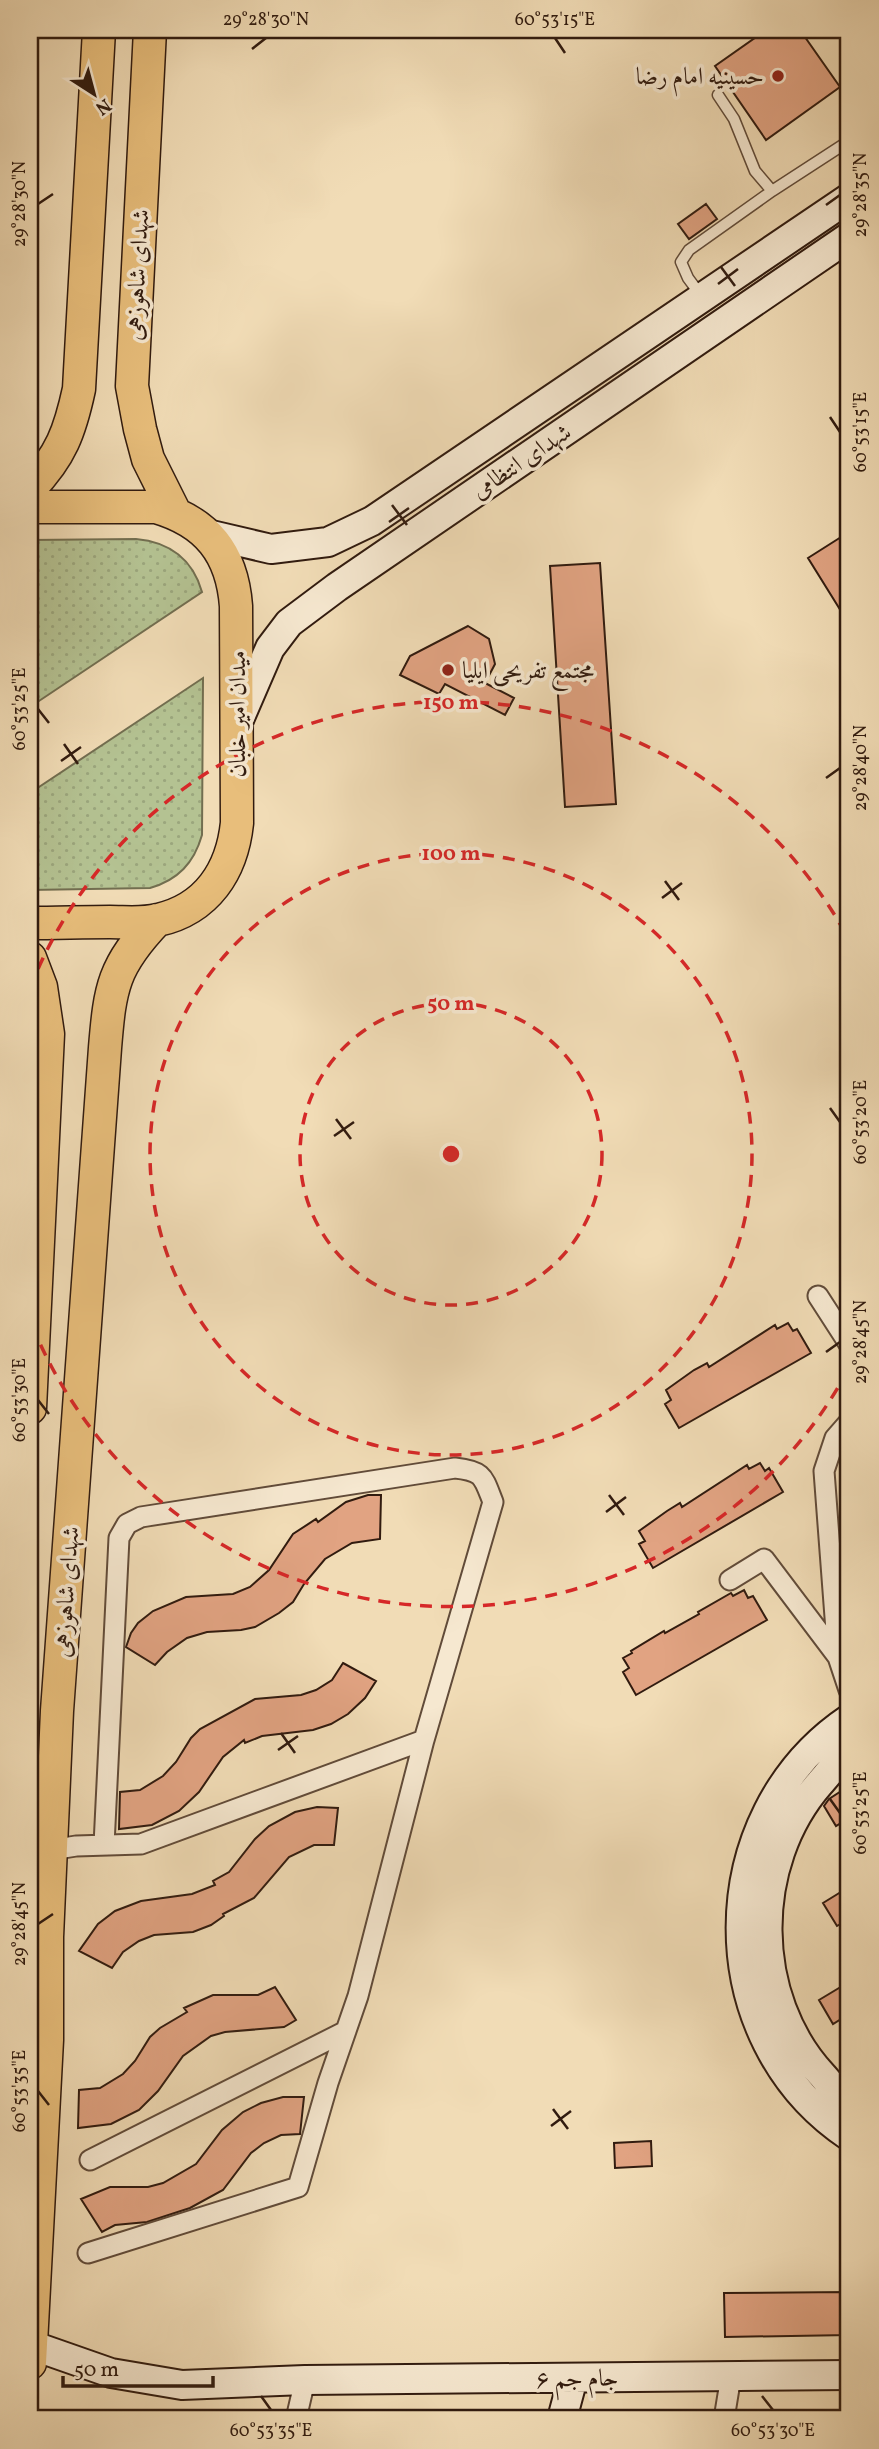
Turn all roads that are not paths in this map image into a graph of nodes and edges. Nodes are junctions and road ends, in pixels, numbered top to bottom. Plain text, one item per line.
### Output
1 (99, 30) edge
2 (150, 30) edge
3 (719, 95) dead end
4 (849, 141) edge
5 (772, 191) junction
6 (849, 198) edge
7 (849, 237) edge
8 (702, 297) junction
9 (722, 324) junction
10 (30, 488) edge
11 (30, 507) edge
12 (175, 513) junction
13 (207, 534) junction
14 (237, 724) junction
15 (157, 920) junction
16 (30, 923) edge
17 (30, 958) edge
18 (818, 1296) dead end
19 (849, 1344) edge
20 (30, 1408) edge
21 (849, 1422) edge
22 (730, 1580) dead end
23 (838, 1657) junction
24 (849, 1690) edge
25 (849, 1719) edge
26 (424, 1740) junction
27 (849, 1752) edge
28 (104, 1844) junction
29 (51, 1850) junction
30 (38, 1937) edge
31 (757, 1967) junction
32 (346, 2031) junction
33 (849, 2103) edge
34 (849, 2136) edge
35 (90, 2161) dead end
36 (88, 2253) dead end
37 (31, 2345) edge
38 (30, 2363) edge
39 (849, 2375) edge
40 (731, 2376) junction
41 (573, 2378) junction
42 (305, 2380) junction
43 (296, 2419) edge
44 (562, 2419) edge
45 (724, 2419) edge

1 - 10 main road
2 - 12 main road, شهدای شاهوزهی
3 - 5 lane
4 - 5 lane
5 - 8 lane
6 - 8 street, شهدای انتظامی
7 - 9 street, شهدای انتظامی
8 - 9 street
8 - 13 street, شهدای انتظامی
9 - 14 street, شهدای انتظامی
11 - 12 main road, میدان امیر خلبان
12 - 13 main road, میدان امیر خلبان
13 - 14 main road, میدان امیر خلبان
14 - 15 main road, میدان امیر خلبان
15 - 16 main road, میدان امیر خلبان
15 - 29 main road, شهدای شاهوزهی
17 - 20 main road
18 - 19 street
21 - 23 street
22 - 23 street
23 - 24 street
25 - 31 street
26 - 28 street
26 - 28 street
26 - 32 street
27 - 31 street
28 - 29 street
29 - 30 main road, شهدای شاهوزهی
30 - 37 main road, شهدای شاهوزهی
31 - 33 street
31 - 34 street
32 - 35 street
32 - 36 street
37 - 38 main road, شهدای شاهوزهی
37 - 42 street, جام جم ۶
39 - 40 street, جام جم ۶
40 - 41 street, جام جم ۶
40 - 45 street
41 - 42 street, جام جم ۶
41 - 44 street
42 - 43 street

